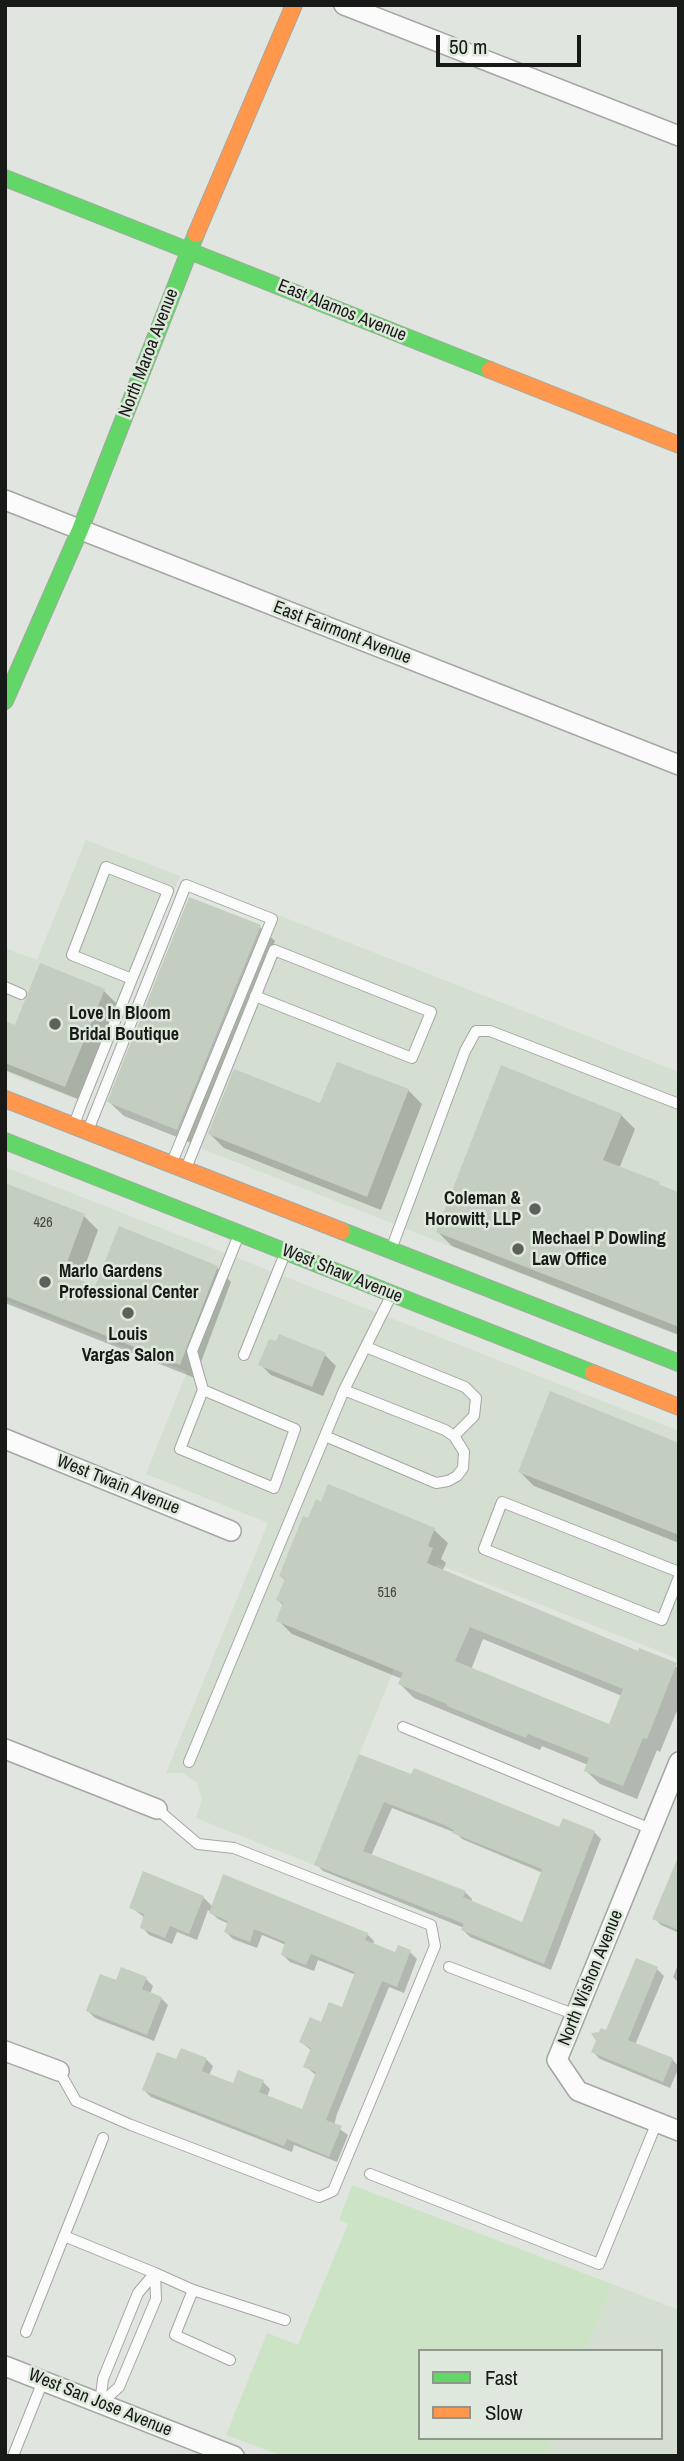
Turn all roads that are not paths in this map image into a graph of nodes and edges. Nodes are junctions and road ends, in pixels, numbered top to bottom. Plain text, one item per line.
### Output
1 (294, 5) edge
2 (344, 5) edge
3 (679, 136) edge
4 (5, 178) edge
5 (189, 250) junction
6 (679, 445) edge
7 (5, 500) edge
8 (80, 530) junction
9 (5, 702) edge
10 (679, 765) edge
11 (132, 979) junction
12 (5, 987) edge
13 (21, 994) dead end
14 (255, 996) junction
15 (5, 1099) edge
16 (679, 1104) edge
17 (81, 1128) junction
18 (5, 1141) edge
19 (179, 1167) junction
20 (239, 1233) junction
21 (391, 1250) junction
22 (285, 1252) junction
23 (392, 1294) junction
24 (366, 1347) junction
25 (244, 1355) dead end
26 (679, 1363) edge
27 (203, 1390) junction
28 (344, 1390) junction
29 (679, 1407) edge
30 (325, 1436) junction
31 (454, 1436) junction
32 (5, 1439) edge
33 (231, 1531) dead end
34 (679, 1572) edge
35 (679, 1577) edge
36 (402, 1727) dead end
37 (5, 1749) edge
38 (189, 1762) dead end
39 (677, 1769) edge
40 (157, 1809) joint
41 (651, 1829) junction
42 (449, 1967) dead end
43 (576, 2015) junction
44 (5, 2050) edge
45 (59, 2071) joint
46 (657, 2122) junction
47 (679, 2132) edge
48 (103, 2138) dead end
49 (370, 2174) dead end
50 (64, 2236) junction
51 (155, 2273) junction
52 (193, 2290) junction
53 (285, 2320) dead end
54 (26, 2332) dead end
55 (230, 2360) dead end
56 (5, 2366) edge
57 (43, 2381) junction
58 (100, 2404) junction
59 (13, 2456) edge
60 (234, 2456) edge

1 - 5 main road, North Maroa Avenue
2 - 3 street
4 - 5 main road, East Alamos Avenue
5 - 6 main road, East Alamos Avenue
5 - 8 main road, North Maroa Avenue
7 - 8 street, East Fairmont Avenue
8 - 9 main road, North Maroa Avenue
8 - 10 street, East Fairmont Avenue
11 - 11 lane
11 - 17 lane
12 - 13 lane
14 - 14 lane
14 - 19 lane
15 - 17 main road
16 - 21 lane
17 - 19 main road
17 - 19 lane
18 - 20 main road, West Shaw Avenue
19 - 21 main road
20 - 22 main road, West Shaw Avenue
20 - 27 lane
21 - 26 main road
22 - 23 main road, West Shaw Avenue
22 - 25 lane
23 - 24 lane
23 - 29 main road, West Shaw Avenue
24 - 28 lane
24 - 31 lane
27 - 27 lane
28 - 30 lane
28 - 31 lane
30 - 31 lane
30 - 38 lane
32 - 33 street, West Twain Avenue
34 - 35 lane
36 - 41 lane
37 - 40 street
39 - 41 street, North Wishon Avenue
40 - 45 lane
41 - 43 street, North Wishon Avenue
42 - 43 lane
43 - 46 street, North Wishon Avenue
44 - 45 street
46 - 47 street, North Wishon Avenue
46 - 49 lane
48 - 50 lane
50 - 51 lane
50 - 54 lane
51 - 52 lane
51 - 58 lane
51 - 58 lane
52 - 53 lane
52 - 55 lane
56 - 57 street, West San Jose Avenue
57 - 58 street, West San Jose Avenue
57 - 59 lane
58 - 60 street, West San Jose Avenue

